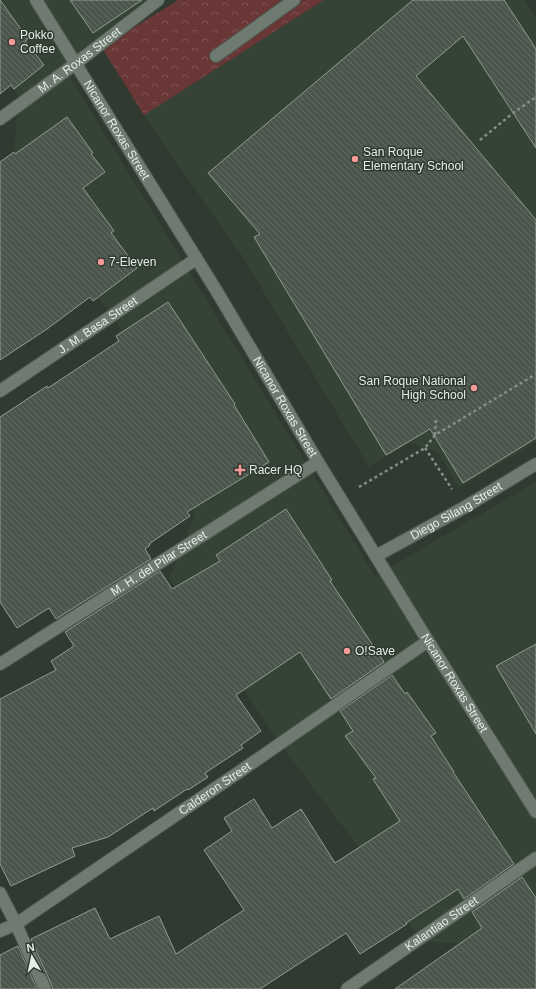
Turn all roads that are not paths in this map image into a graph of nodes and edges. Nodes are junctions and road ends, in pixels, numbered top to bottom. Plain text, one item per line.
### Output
1 (36, 0) edge
2 (158, 0) edge
3 (294, 0) edge
4 (216, 56) dead end
5 (75, 64) junction
6 (0, 119) edge
7 (196, 259) junction
8 (0, 391) edge
9 (318, 462) junction
10 (536, 464) edge
11 (376, 556) junction
12 (428, 641) junction
13 (0, 664) edge
14 (536, 812) edge
15 (536, 858) edge
16 (0, 893) edge
17 (16, 924) junction
18 (0, 931) edge
19 (45, 989) edge
20 (347, 989) edge

1 - 5 street, Nicanor Roxas Street
2 - 5 street, M. A. Roxas Street
3 - 4 street
5 - 6 street, M. A. Roxas Street
5 - 7 street, Nicanor Roxas Street
7 - 8 street, J. M. Basa Street
7 - 9 street, Nicanor Roxas Street
9 - 11 street, Nicanor Roxas Street
9 - 13 street, M. H. del Pilar Street
10 - 11 street, Diego Silang Street
11 - 12 street, Nicanor Roxas Street
12 - 14 street, Nicanor Roxas Street
12 - 17 street, Calderon Street
15 - 20 street, Kalantiao Street
16 - 17 street
17 - 18 street, Calderon Street
17 - 19 street

